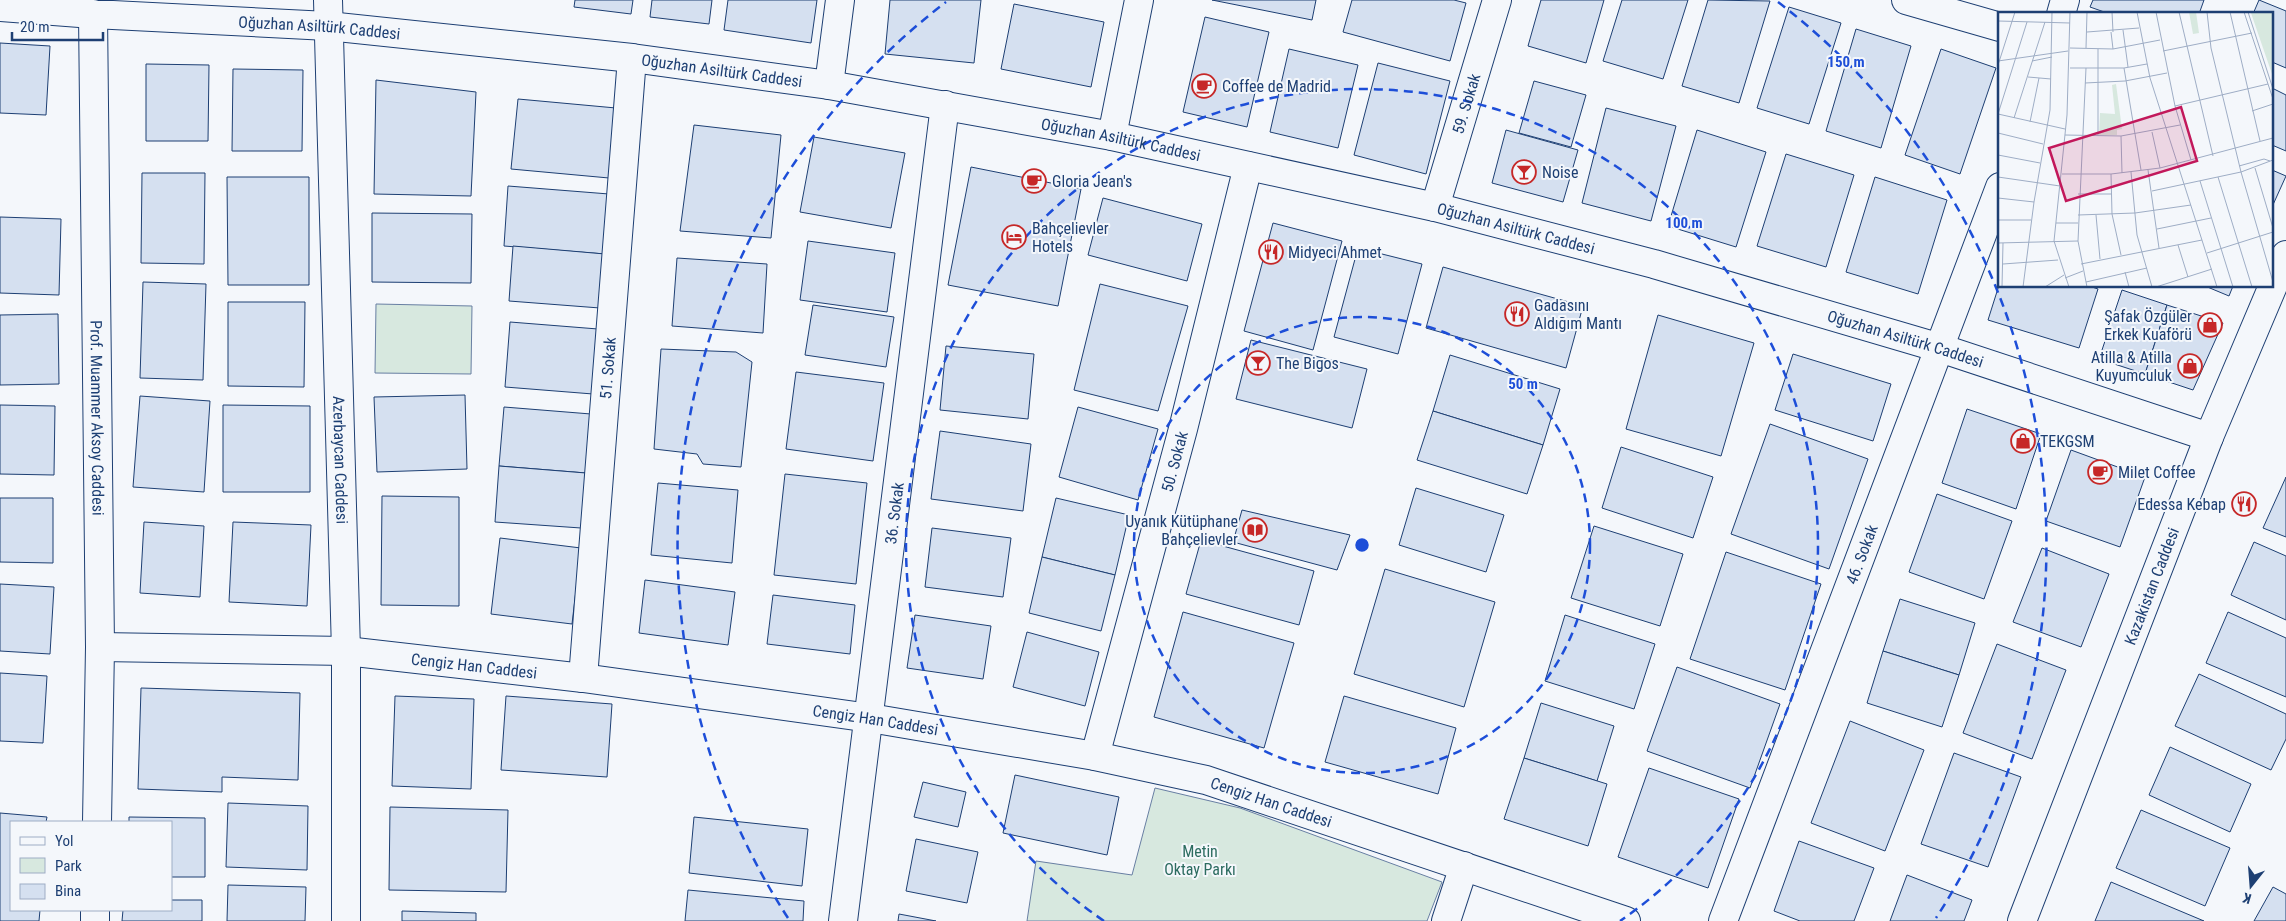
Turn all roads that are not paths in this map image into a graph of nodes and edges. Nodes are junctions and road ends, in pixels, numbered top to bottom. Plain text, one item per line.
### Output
1 (840, 0) edge
2 (1139, 0) edge
3 (1497, 0) edge
4 (1906, 0) edge
5 (2066, 0) edge
6 (0, 7) edge
7 (2062, 12) edge
8 (328, 13) edge
9 (93, 14) junction
10 (1998, 26) edge
11 (632, 58) junction
12 (829, 85) junction
13 (945, 105) junction
14 (1112, 136) junction
15 (1248, 166) junction
16 (1998, 192) edge
17 (1435, 207) junction
18 (2286, 256) edge
19 (2274, 284) edge
20 (2272, 288) edge
21 (1940, 348) junction
22 (2209, 438) junction
23 (100, 647) junction
24 (346, 651) junction
25 (583, 678) junction
26 (870, 718) junction
27 (1095, 756) junction
28 (97, 821) edge
29 (1464, 866) junction
30 (346, 921) edge
31 (843, 921) edge
32 (1446, 921) edge
33 (1626, 921) edge
34 (1723, 921) edge
35 (2022, 921) edge

1 - 12 street
2 - 14 street
3 - 17 street, 59. Sokak
4 - 10 street
5 - 7 street
6 - 9 street, Oğuzhan Asiltürk Caddesi
8 - 9 street, Oğuzhan Asiltürk Caddesi
8 - 11 street, Oğuzhan Asiltürk Caddesi
8 - 24 street, Azerbaycan Caddesi
9 - 23 street, Prof. Muammer Aksoy Caddesi
11 - 12 street, Oğuzhan Asiltürk Caddesi
11 - 25 street, 51. Sokak
12 - 13 street, Oğuzhan Asiltürk Caddesi
13 - 14 street, Oğuzhan Asiltürk Caddesi
13 - 26 street, 36. Sokak
14 - 15 street, Oğuzhan Asiltürk Caddesi
15 - 17 street, Oğuzhan Asiltürk Caddesi
15 - 27 street, 50. Sokak
16 - 21 street, 46. Sokak
17 - 21 street, Oğuzhan Asiltürk Caddesi
18 - 19 street, Kazakistan Caddesi
20 - 22 street, Kazakistan Caddesi
21 - 22 street, Oğuzhan Asiltürk Caddesi
21 - 34 street, 46. Sokak
22 - 35 street, Kazakistan Caddesi
23 - 24 street, Cengiz Han Caddesi
23 - 28 street, Prof. Muammer Aksoy Caddesi
24 - 25 street, Cengiz Han Caddesi
24 - 30 street, Azerbaycan Caddesi
25 - 26 street, Cengiz Han Caddesi
26 - 27 street, Cengiz Han Caddesi
26 - 31 street, 36. Sokak
27 - 29 street, Cengiz Han Caddesi
29 - 32 street
29 - 33 street, Cengiz Han Caddesi

